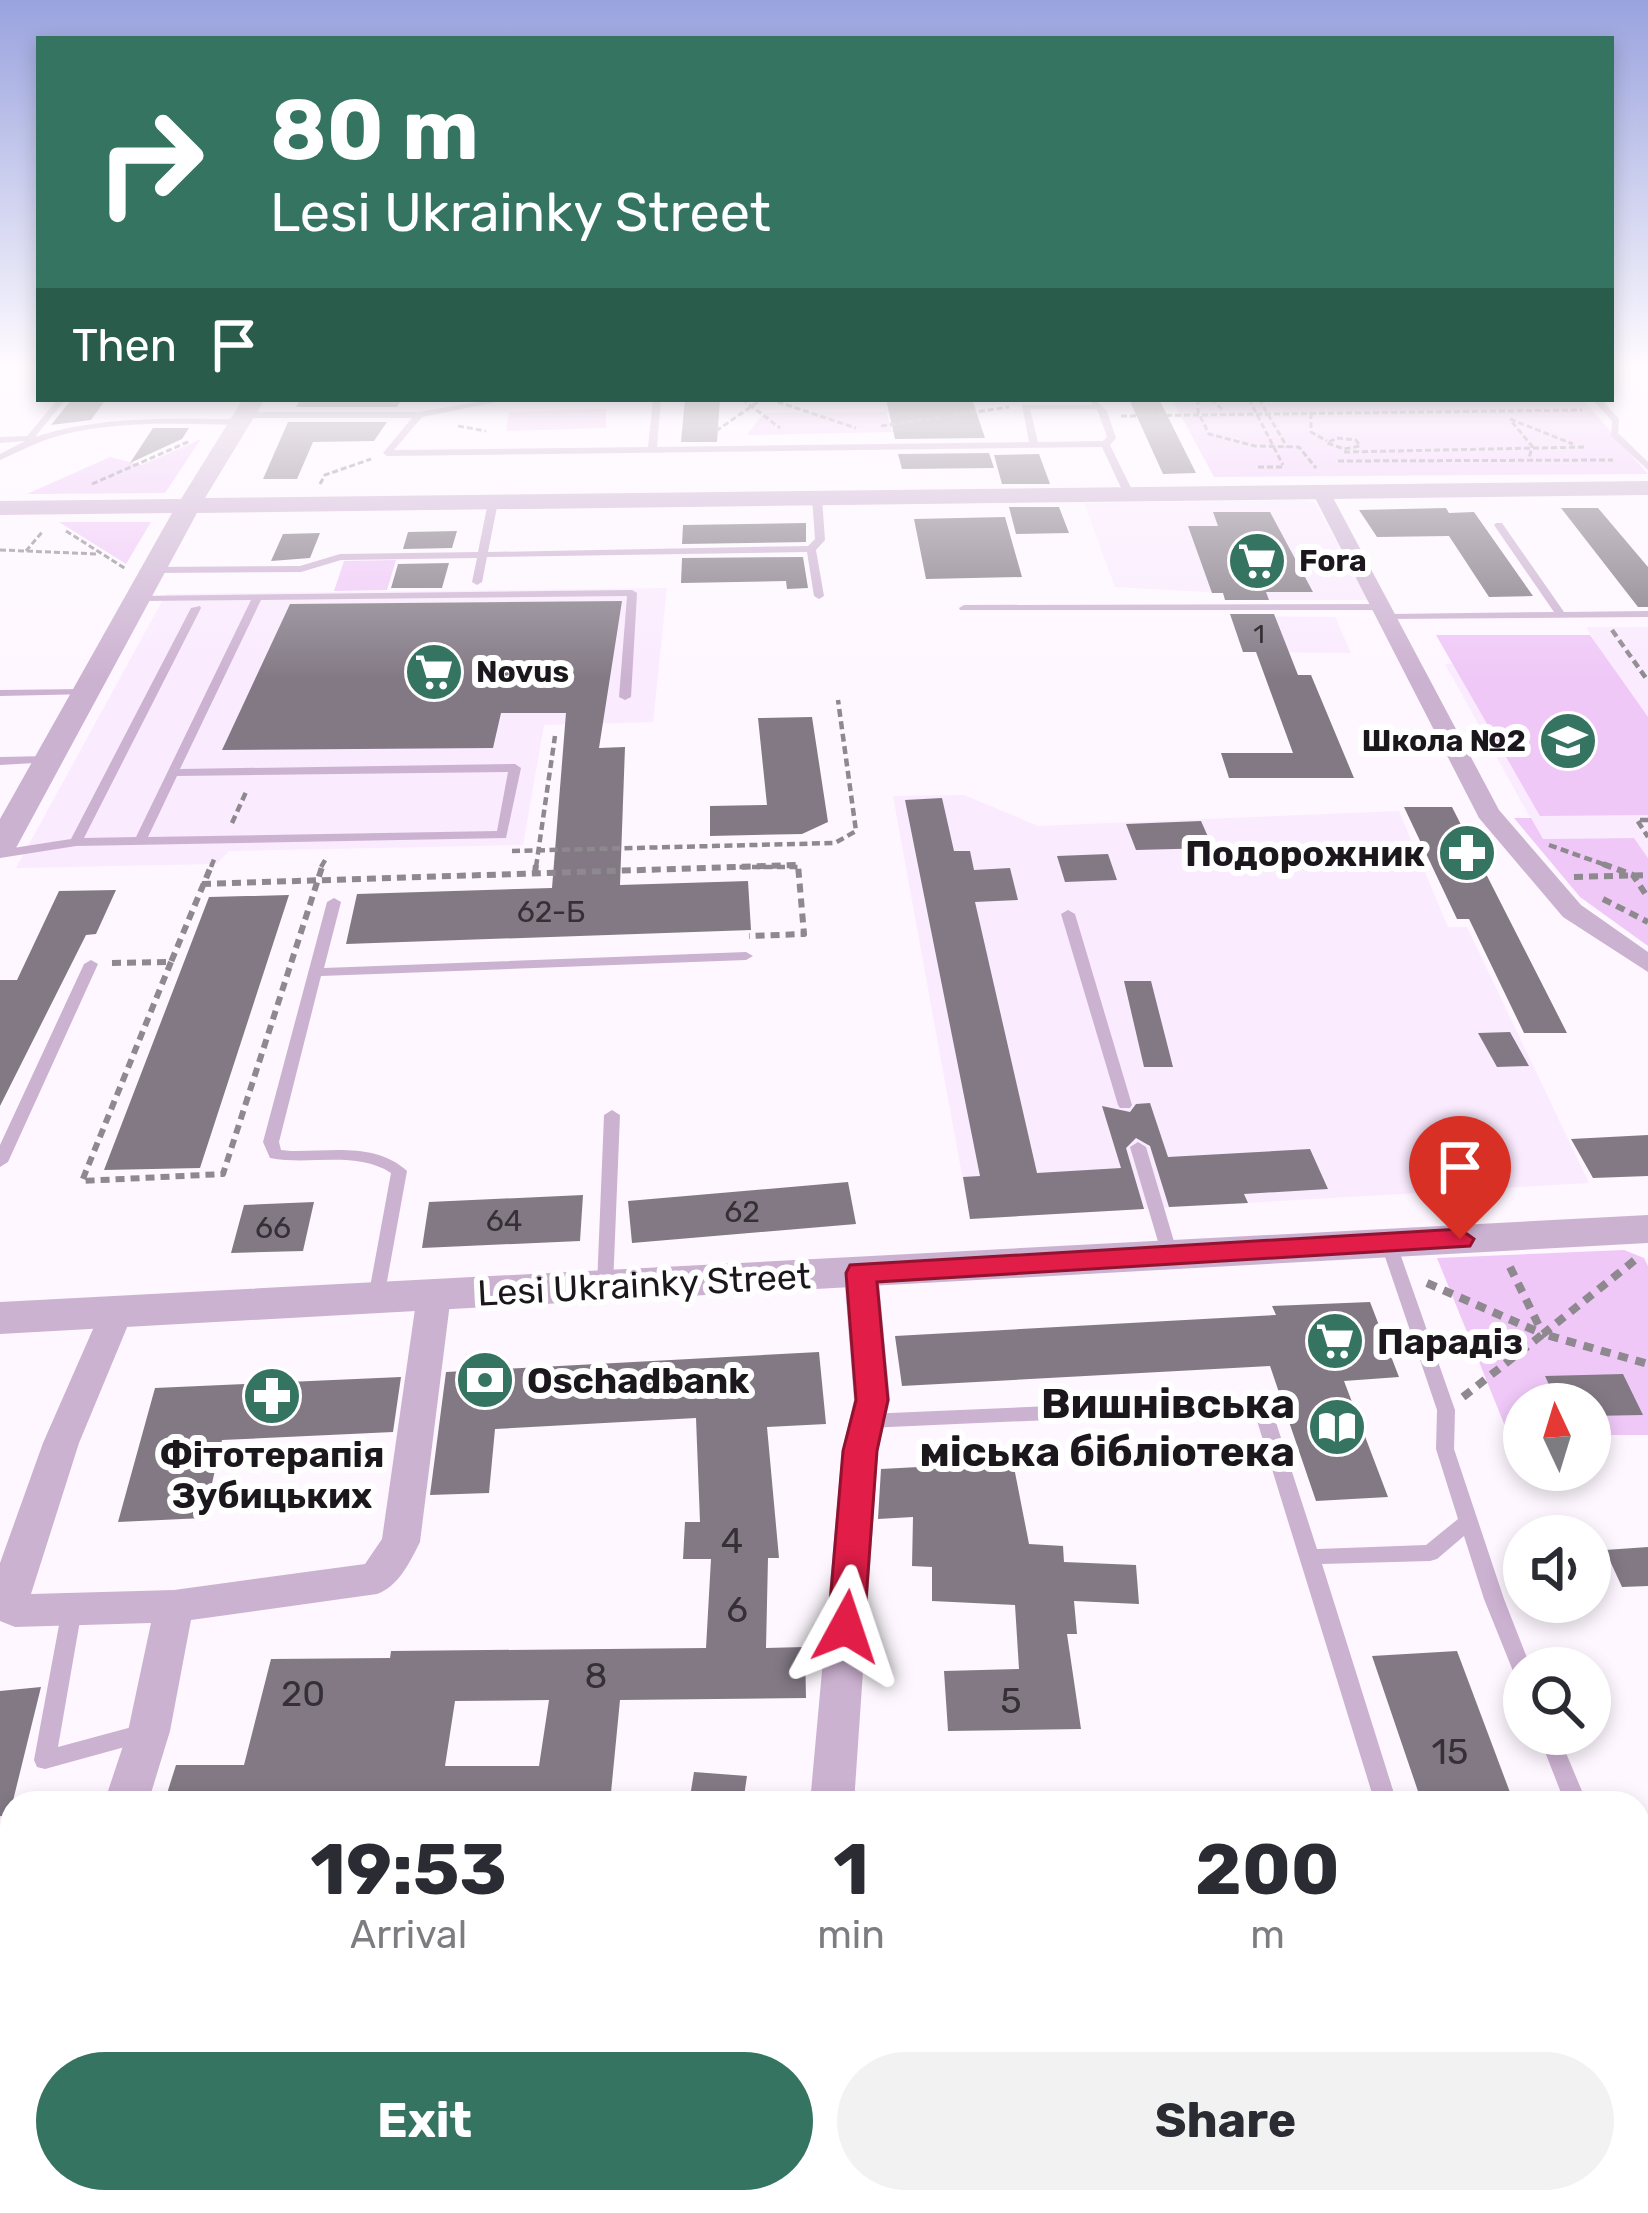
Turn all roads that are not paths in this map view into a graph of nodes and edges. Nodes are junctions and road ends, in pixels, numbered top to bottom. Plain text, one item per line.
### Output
1 (209, 473) edge
2 (1119, 473) edge
3 (1322, 482) junction
4 (1648, 488) edge
5 (1129, 494) junction
6 (817, 498) junction
7 (494, 502) junction
8 (188, 507) junction
9 (0, 508) edge
10 (1499, 525) dead end
11 (811, 549) junction
12 (482, 554) junction
13 (144, 562) junction
14 (476, 582) dead end
15 (258, 596) junction
16 (818, 596) dead end
17 (154, 598) junction
18 (196, 608) dead end
19 (964, 608) dead end
20 (1387, 612) junction
21 (1648, 614) edge
22 (1561, 615) junction
23 (86, 692) junction
24 (0, 693) edge
25 (625, 697) dead end
26 (47, 760) junction
27 (0, 761) edge
28 (173, 773) junction
29 (140, 841) junction
30 (76, 842) junction
31 (0, 851) edge
32 (334, 902) dead end
33 (1068, 914) dead end
34 (746, 956) dead end
35 (91, 964) road end
36 (1648, 964) edge
37 (316, 972) junction
38 (1125, 1105) dead end
39 (612, 1115) dead end
40 (1138, 1148) dead end
41 (0, 1162) edge
42 (1648, 1230) edge
43 (1170, 1255) junction
44 (1393, 1257) junction
45 (861, 1273) junction
46 (605, 1287) junction
47 (434, 1295) junction
48 (376, 1298) junction
49 (116, 1313) junction
50 (0, 1318) edge
51 (867, 1421) junction
52 (1468, 1522) junction
53 (1310, 1557) junction
54 (174, 1606) junction
55 (72, 1609) junction
56 (1514, 1647) edge
57 (149, 1732) junction
58 (1557, 1755) edge
59 (131, 1791) edge
60 (833, 1791) edge
61 (1382, 1791) edge
62 (1571, 1791) edge

1 - 8 street
2 - 5 lane
3 - 4 street
3 - 5 street
3 - 20 street
5 - 6 street
6 - 7 street
6 - 11 lane
7 - 8 street
7 - 12 lane
8 - 9 street
8 - 13 street
10 - 22 lane
11 - 12 lane
11 - 16 lane
12 - 13 lane
12 - 14 lane
13 - 17 street
15 - 17 lane
15 - 25 lane
15 - 28 lane
17 - 23 street
18 - 30 lane
19 - 20 lane
20 - 22 lane
20 - 36 street
21 - 22 lane
23 - 24 lane
23 - 26 street
26 - 27 lane
26 - 31 street
28 - 29 lane
28 - 29 lane
29 - 30 lane
30 - 31 lane
32 - 37 lane
33 - 38 lane
34 - 37 lane
35 - 41 lane
37 - 48 lane
39 - 46 lane
40 - 43 lane
42 - 44 street, Lesi Ukrainky Street
43 - 44 street, Lesi Ukrainky Street
43 - 45 street, Lesi Ukrainky Street
44 - 52 lane
45 - 46 street, Lesi Ukrainky Street
45 - 51 street
46 - 47 street, Lesi Ukrainky Street
47 - 48 street, Lesi Ukrainky Street
47 - 54 street
48 - 49 street, Lesi Ukrainky Street
49 - 50 street, Lesi Ukrainky Street
49 - 55 street
51 - 53 lane
51 - 60 street
52 - 53 lane
52 - 56 lane
53 - 61 lane
54 - 55 street
54 - 57 street
55 - 57 lane
57 - 59 street
58 - 62 lane

